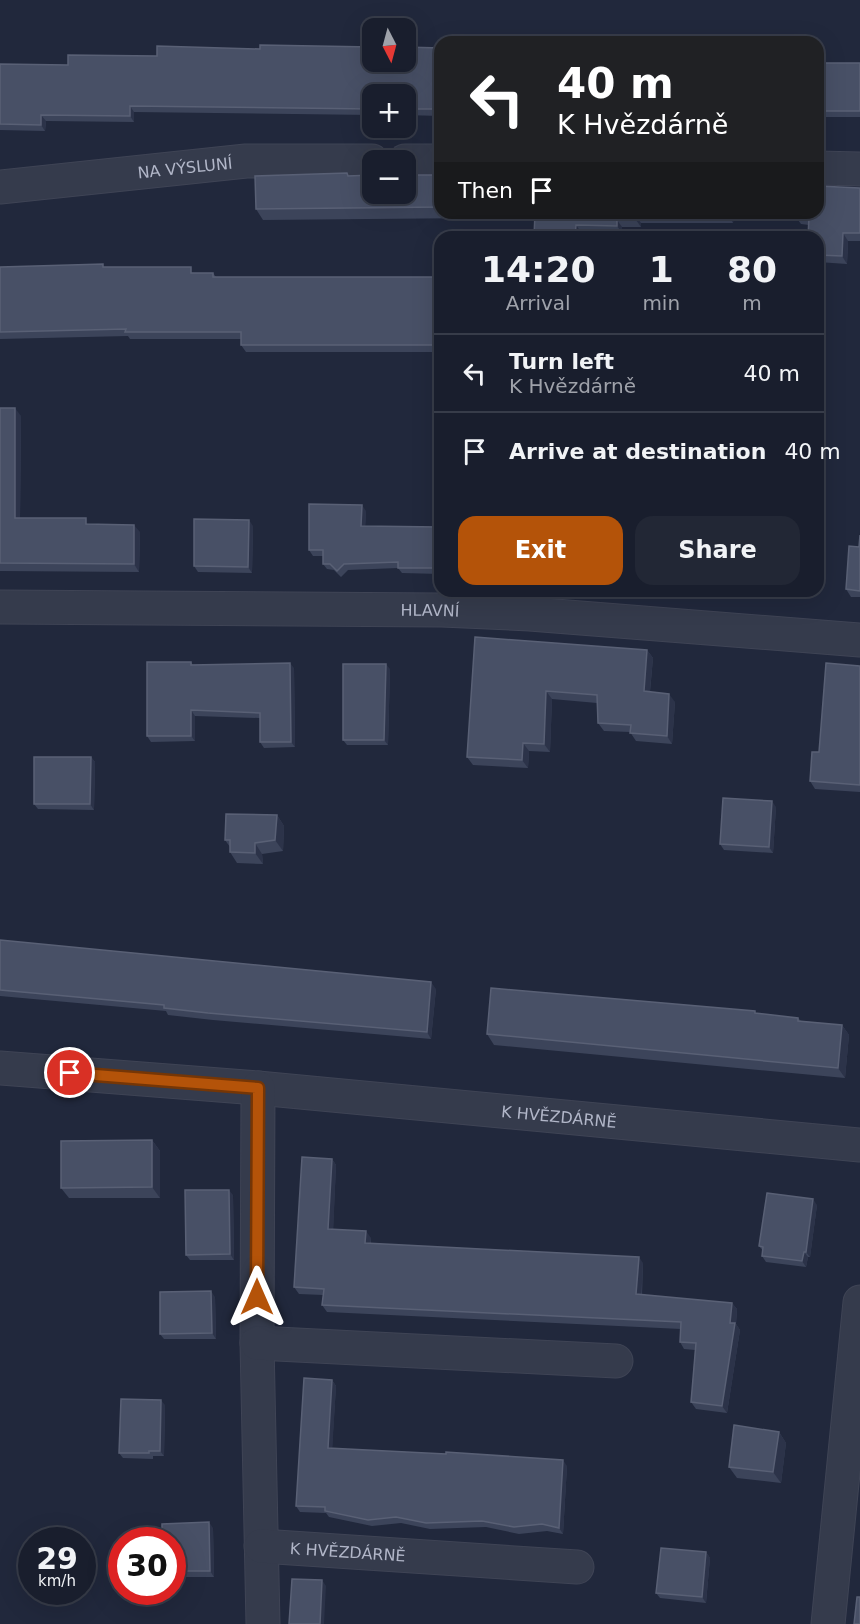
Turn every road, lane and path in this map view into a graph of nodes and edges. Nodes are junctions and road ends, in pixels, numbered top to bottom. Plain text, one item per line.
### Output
1 (362, 161) edge
2 (416, 161) edge
3 (434, 161) edge
4 (824, 168) edge
5 (860, 169) edge
6 (0, 187) edge
7 (0, 607) edge
8 (860, 640) edge
9 (0, 1068) edge
10 (258, 1088) junction
11 (860, 1145) edge
12 (860, 1302) edge
13 (256, 1343) junction
14 (616, 1361) dead end
15 (261, 1546) junction
16 (577, 1567) dead end
17 (263, 1624) edge
18 (828, 1624) edge

1 - 6 street, NA VÝSLUNÍ
2 - 3 street
4 - 5 street
7 - 8 street, HLAVNÍ
9 - 10 street, K HVĚZDÁRNĚ
10 - 11 street, K HVĚZDÁRNĚ
10 - 13 street
12 - 18 street
13 - 14 street
13 - 15 street
15 - 16 street, K HVĚZDÁRNĚ
15 - 17 street

